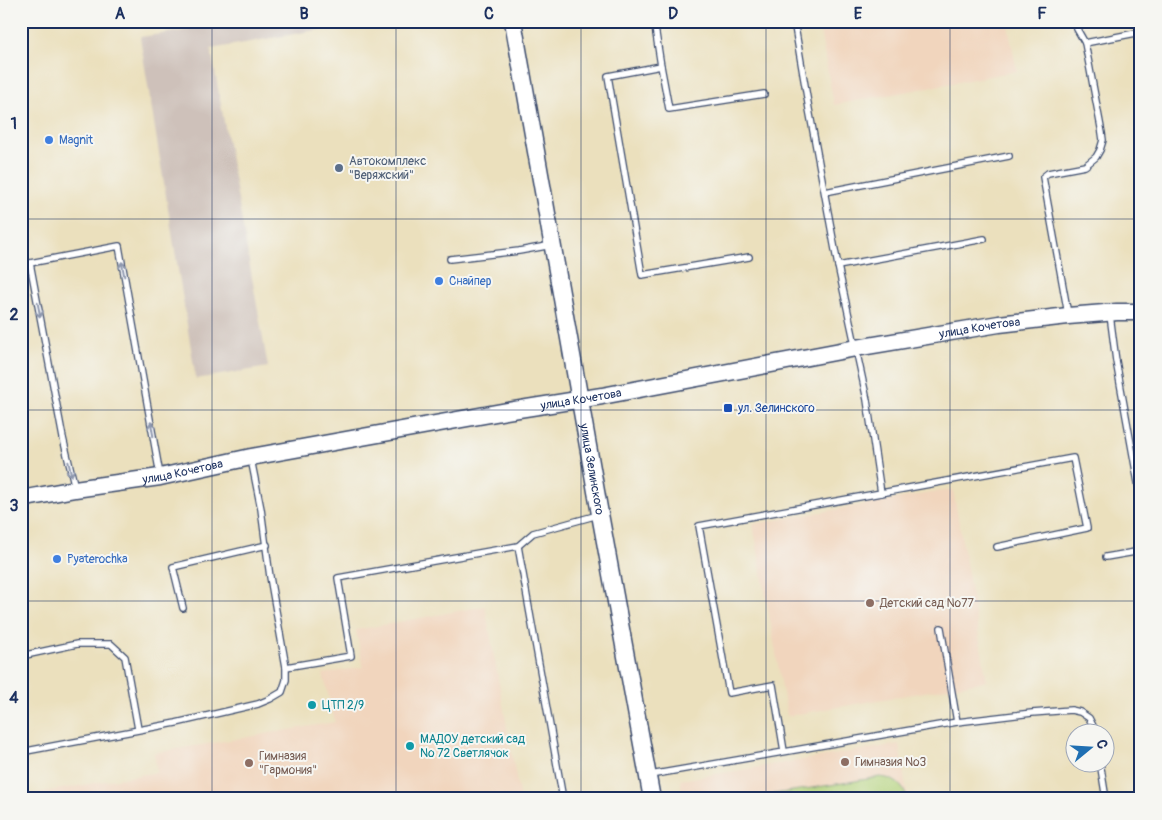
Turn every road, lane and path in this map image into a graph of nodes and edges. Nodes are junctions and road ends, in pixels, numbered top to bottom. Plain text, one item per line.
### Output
1 (513, 21) edge
2 (654, 21) edge
3 (794, 21) edge
4 (1075, 21) edge
5 (1141, 32) edge
6 (1085, 44) junction
7 (661, 66) junction
8 (764, 94) dead end
9 (1009, 156) dead end
10 (824, 192) junction
11 (984, 239) dead end
12 (552, 244) junction
13 (749, 257) dead end
14 (450, 259) dead end
15 (838, 266) junction
16 (1141, 312) edge
17 (1110, 313) junction
18 (1068, 316) junction
19 (856, 348) junction
20 (580, 400) junction
21 (251, 458) junction
22 (160, 477) junction
23 (75, 490) junction
24 (882, 492) junction
25 (21, 499) edge
26 (1141, 500) edge
27 (600, 514) junction
28 (267, 545) junction
29 (518, 546) junction
30 (996, 548) dead end
31 (1141, 551) edge
32 (1106, 557) dead end
33 (183, 608) dead end
34 (941, 628) dead end
35 (21, 656) edge
36 (286, 667) junction
37 (957, 722) junction
38 (1091, 722) edge
39 (138, 729) junction
40 (784, 751) junction
41 (21, 752) edge
42 (1102, 772) edge
43 (648, 775) junction
44 (564, 799) edge
45 (652, 799) edge
46 (1106, 799) edge

1 - 12 main road, улица Зелинского
2 - 7 lane
3 - 10 lane
4 - 6 lane
5 - 6 lane
6 - 18 lane
7 - 8 lane
7 - 13 lane
9 - 10 lane
10 - 15 lane
11 - 15 lane
12 - 14 lane
12 - 20 main road, улица Зелинского
15 - 19 lane
16 - 17 main road, улица Кочетова
17 - 18 main road, улица Кочетова
17 - 26 lane
18 - 19 main road, улица Кочетова
19 - 20 main road, улица Кочетова
19 - 24 lane
20 - 21 main road, улица Кочетова
20 - 27 main road, улица Зелинского
21 - 22 main road, улица Кочетова
21 - 28 lane
22 - 23 main road, улица Кочетова
22 -> 23 lane
23 - 25 main road, улица Кочетова
24 - 30 lane
24 - 40 lane
27 - 29 lane
27 - 43 main road, улица Зелинского
28 - 33 lane
28 - 36 lane
29 - 36 lane
29 - 44 lane
31 - 32 lane
34 - 37 lane
35 - 39 lane
36 - 39 lane
37 - 38 lane
37 - 40 lane
39 - 41 lane
40 - 43 lane
42 - 46 lane
43 - 45 main road, улица Зелинского

